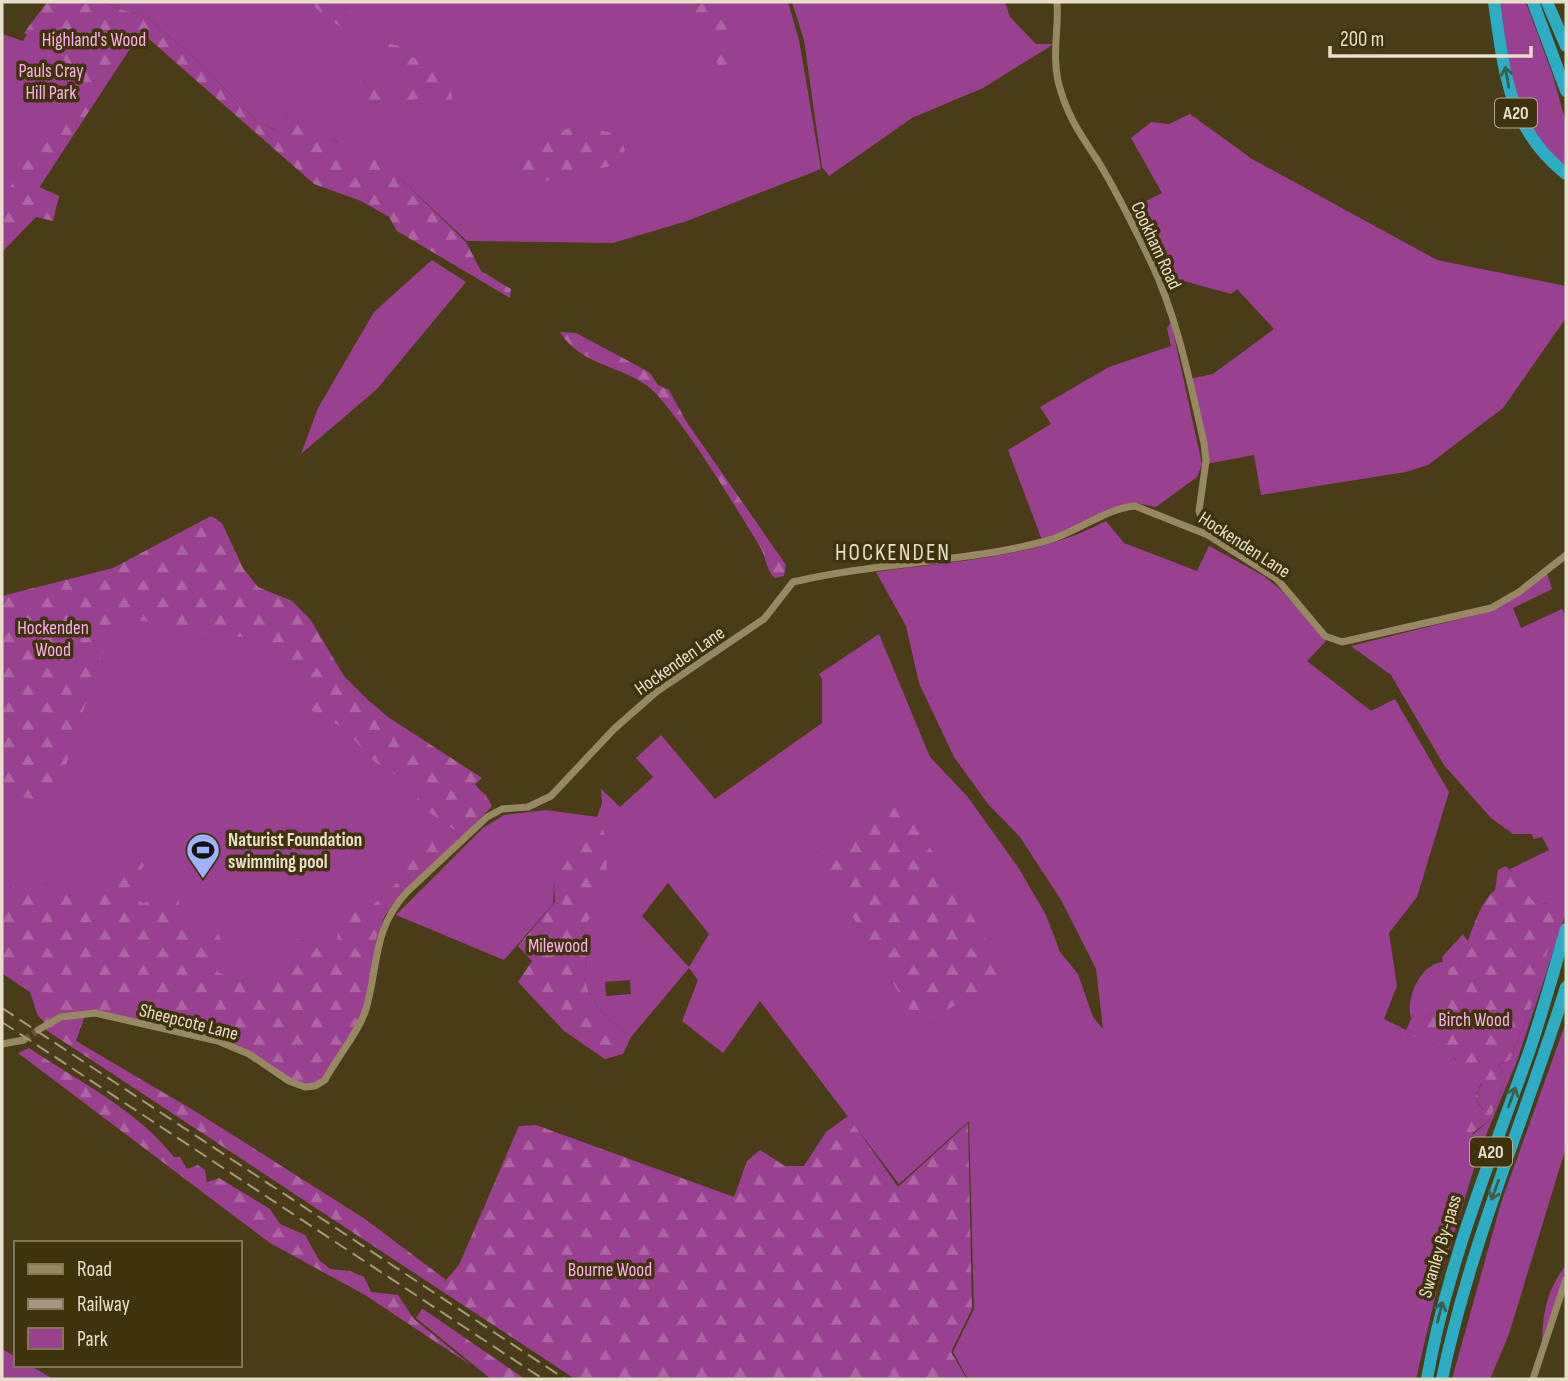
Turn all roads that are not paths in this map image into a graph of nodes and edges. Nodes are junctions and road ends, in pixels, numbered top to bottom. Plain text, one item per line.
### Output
1 (1057, 2) edge
2 (1494, 2) edge
3 (1533, 2) edge
4 (1547, 2) edge
5 (1566, 46) edge
6 (1566, 91) edge
7 (1566, 174) edge
8 (1199, 511) junction
9 (1186, 525) junction
10 (1208, 535) junction
11 (1566, 555) edge
12 (502, 809) joint
13 (1566, 929) edge
14 (1566, 987) edge
15 (38, 1030) tunnel mouth
16 (24, 1040) tunnel mouth
17 (2, 1044) edge
18 (1566, 1279) edge
19 (1427, 1379) edge
20 (1442, 1379) edge
21 (1533, 1379) edge

1 - 8 street, Cookham Road
7 -> 2 highway, A20
3 - 6 highway
4 - 5 highway
8 - 9 street
8 - 10 street, Cookham Road
9 - 10 street, Hockenden Lane
9 - 12 street, Hockenden Lane
10 - 11 street, Hockenden Lane
12 - 15 street, Sheepcote Lane
19 -> 13 highway, Swanley By-pass / A20
14 -> 20 highway, Swanley By-pass / A20
16 - 17 street
18 - 21 street

